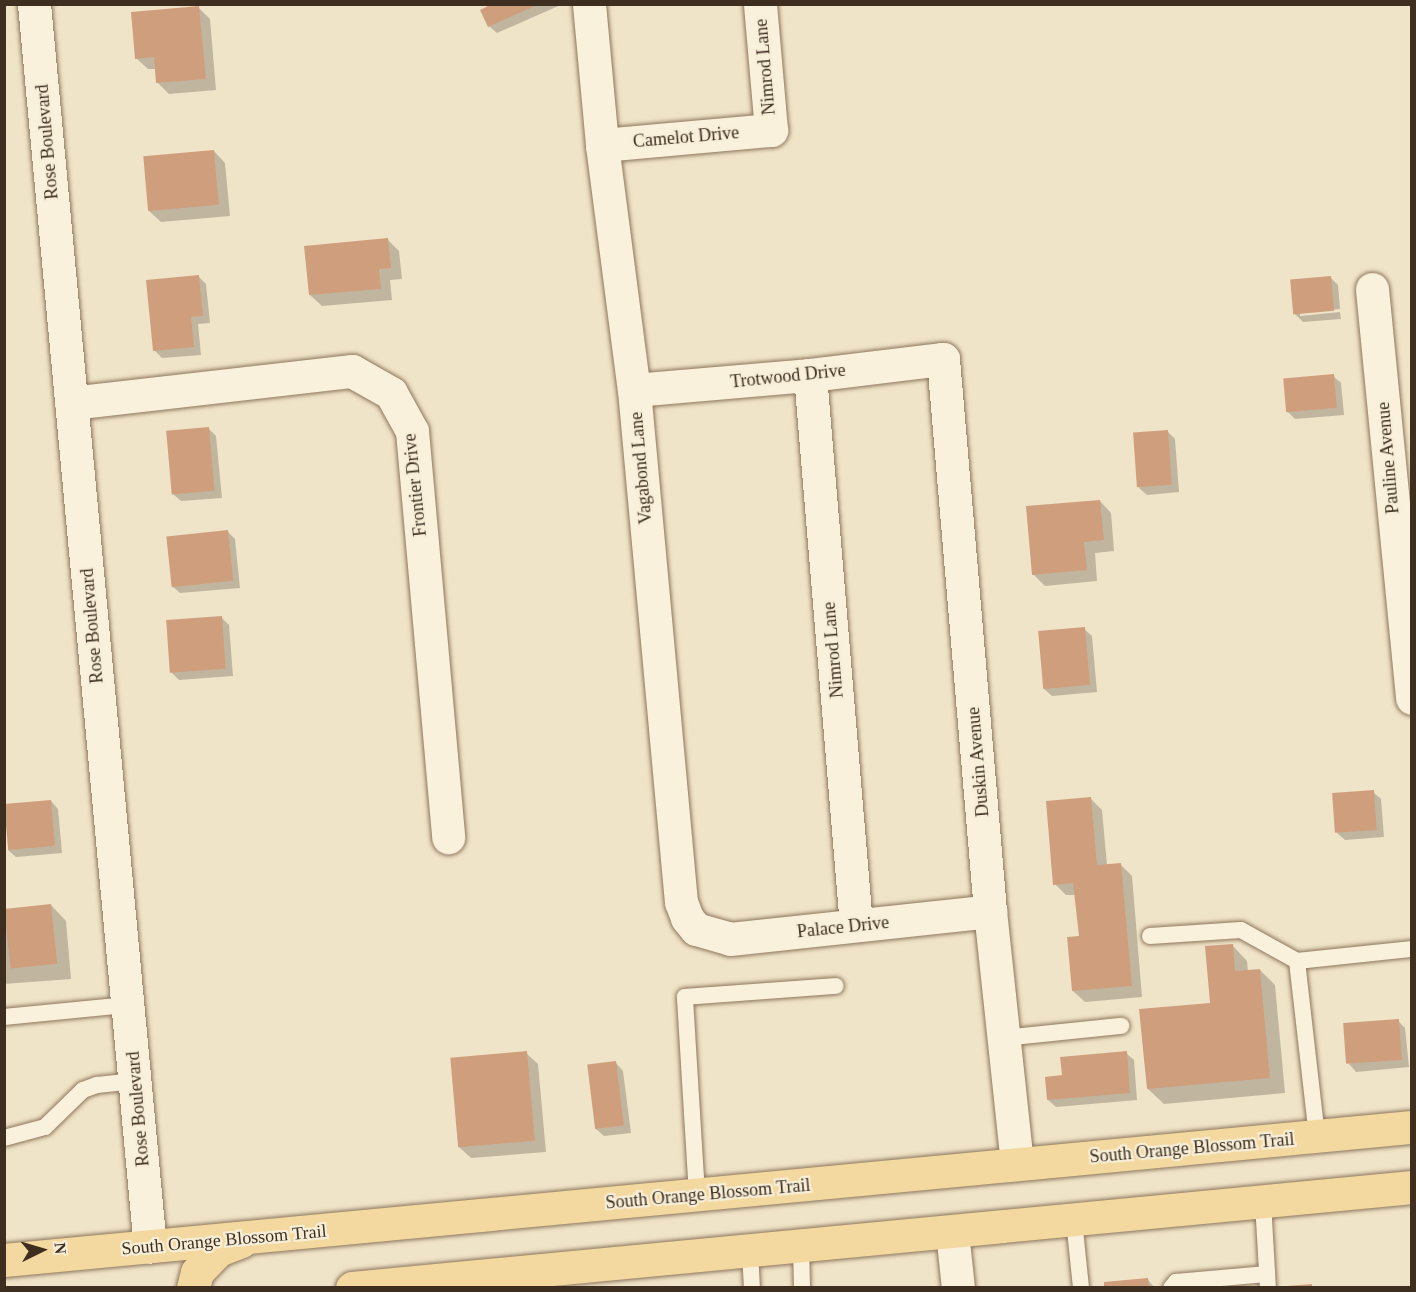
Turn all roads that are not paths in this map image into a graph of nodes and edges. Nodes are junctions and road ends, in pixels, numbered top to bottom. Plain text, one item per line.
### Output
1 (34, 4) edge
2 (589, 4) edge
3 (760, 4) edge
4 (771, 130) joint
5 (602, 145) junction
6 (1372, 289) dead end
7 (943, 359) joint
8 (810, 375) junction
9 (634, 390) junction
10 (71, 403) junction
11 (1412, 698) edge
12 (448, 837) dead end
13 (990, 911) junction
14 (856, 925) junction
15 (696, 929) joint
16 (1150, 936) dead end
17 (1412, 949) edge
18 (1297, 961) junction
19 (836, 986) dead end
20 (128, 1005) junction
21 (4, 1017) edge
22 (1121, 1026) dead end
23 (1004, 1038) junction
24 (135, 1082) junction
25 (1412, 1127) edge
26 (1317, 1136) junction
27 (4, 1138) edge
28 (1017, 1164) junction
29 (1412, 1166) edge
30 (1412, 1187) edge
31 (1365, 1191) junction
32 (697, 1195) junction
33 (1263, 1202) junction
34 (1074, 1220) junction
35 (952, 1232) junction
36 (251, 1238) junction
37 (801, 1246) junction
38 (150, 1247) junction
39 (750, 1251) junction
40 (4, 1260) edge
41 (1267, 1280) edge
42 (498, 1281) edge
43 (422, 1284) edge
44 (194, 1287) edge
45 (352, 1287) edge
46 (752, 1287) edge
47 (802, 1287) edge
48 (958, 1287) edge
49 (1080, 1287) edge
50 (1172, 1287) edge

1 - 10 street, Rose Boulevard
2 - 5 street, Vagabond Lane
3 - 4 street, Nimrod Lane
4 - 5 street, Camelot Drive
5 - 9 street, Vagabond Lane
6 - 11 street, Pauline Avenue
7 - 8 street, Trotwood Drive
7 - 13 street, Duskin Avenue
8 - 9 street, Trotwood Drive
8 - 14 street, Nimrod Lane
9 - 15 street, Vagabond Lane
10 - 12 street, Frontier Drive
10 - 20 street, Rose Boulevard
13 - 14 street, Palace Drive
13 - 23 street, Duskin Avenue
14 - 15 street, Palace Drive
16 - 18 lane
17 - 18 lane
18 - 26 lane
19 - 32 lane
20 - 21 lane
20 - 24 street, Rose Boulevard
22 - 23 lane
23 - 28 street, Duskin Avenue
24 - 27 lane
24 - 38 street, Rose Boulevard
25 - 26 main road, South Orange Blossom Trail
26 - 28 main road, South Orange Blossom Trail
28 - 32 main road, South Orange Blossom Trail
29 - 31 main road
30 - 31 main road
31 - 33 main road
32 - 36 main road, South Orange Blossom Trail
33 - 34 main road
33 - 41 lane
34 - 35 main road
34 - 49 lane
35 - 37 main road
35 - 48 street
36 - 38 main road, South Orange Blossom Trail
36 - 44 main road
37 - 39 main road
37 - 47 lane
38 - 40 main road, South Orange Blossom Trail
39 - 42 main road
39 - 46 lane
41 - 50 lane
42 - 43 main road
43 - 45 main road

